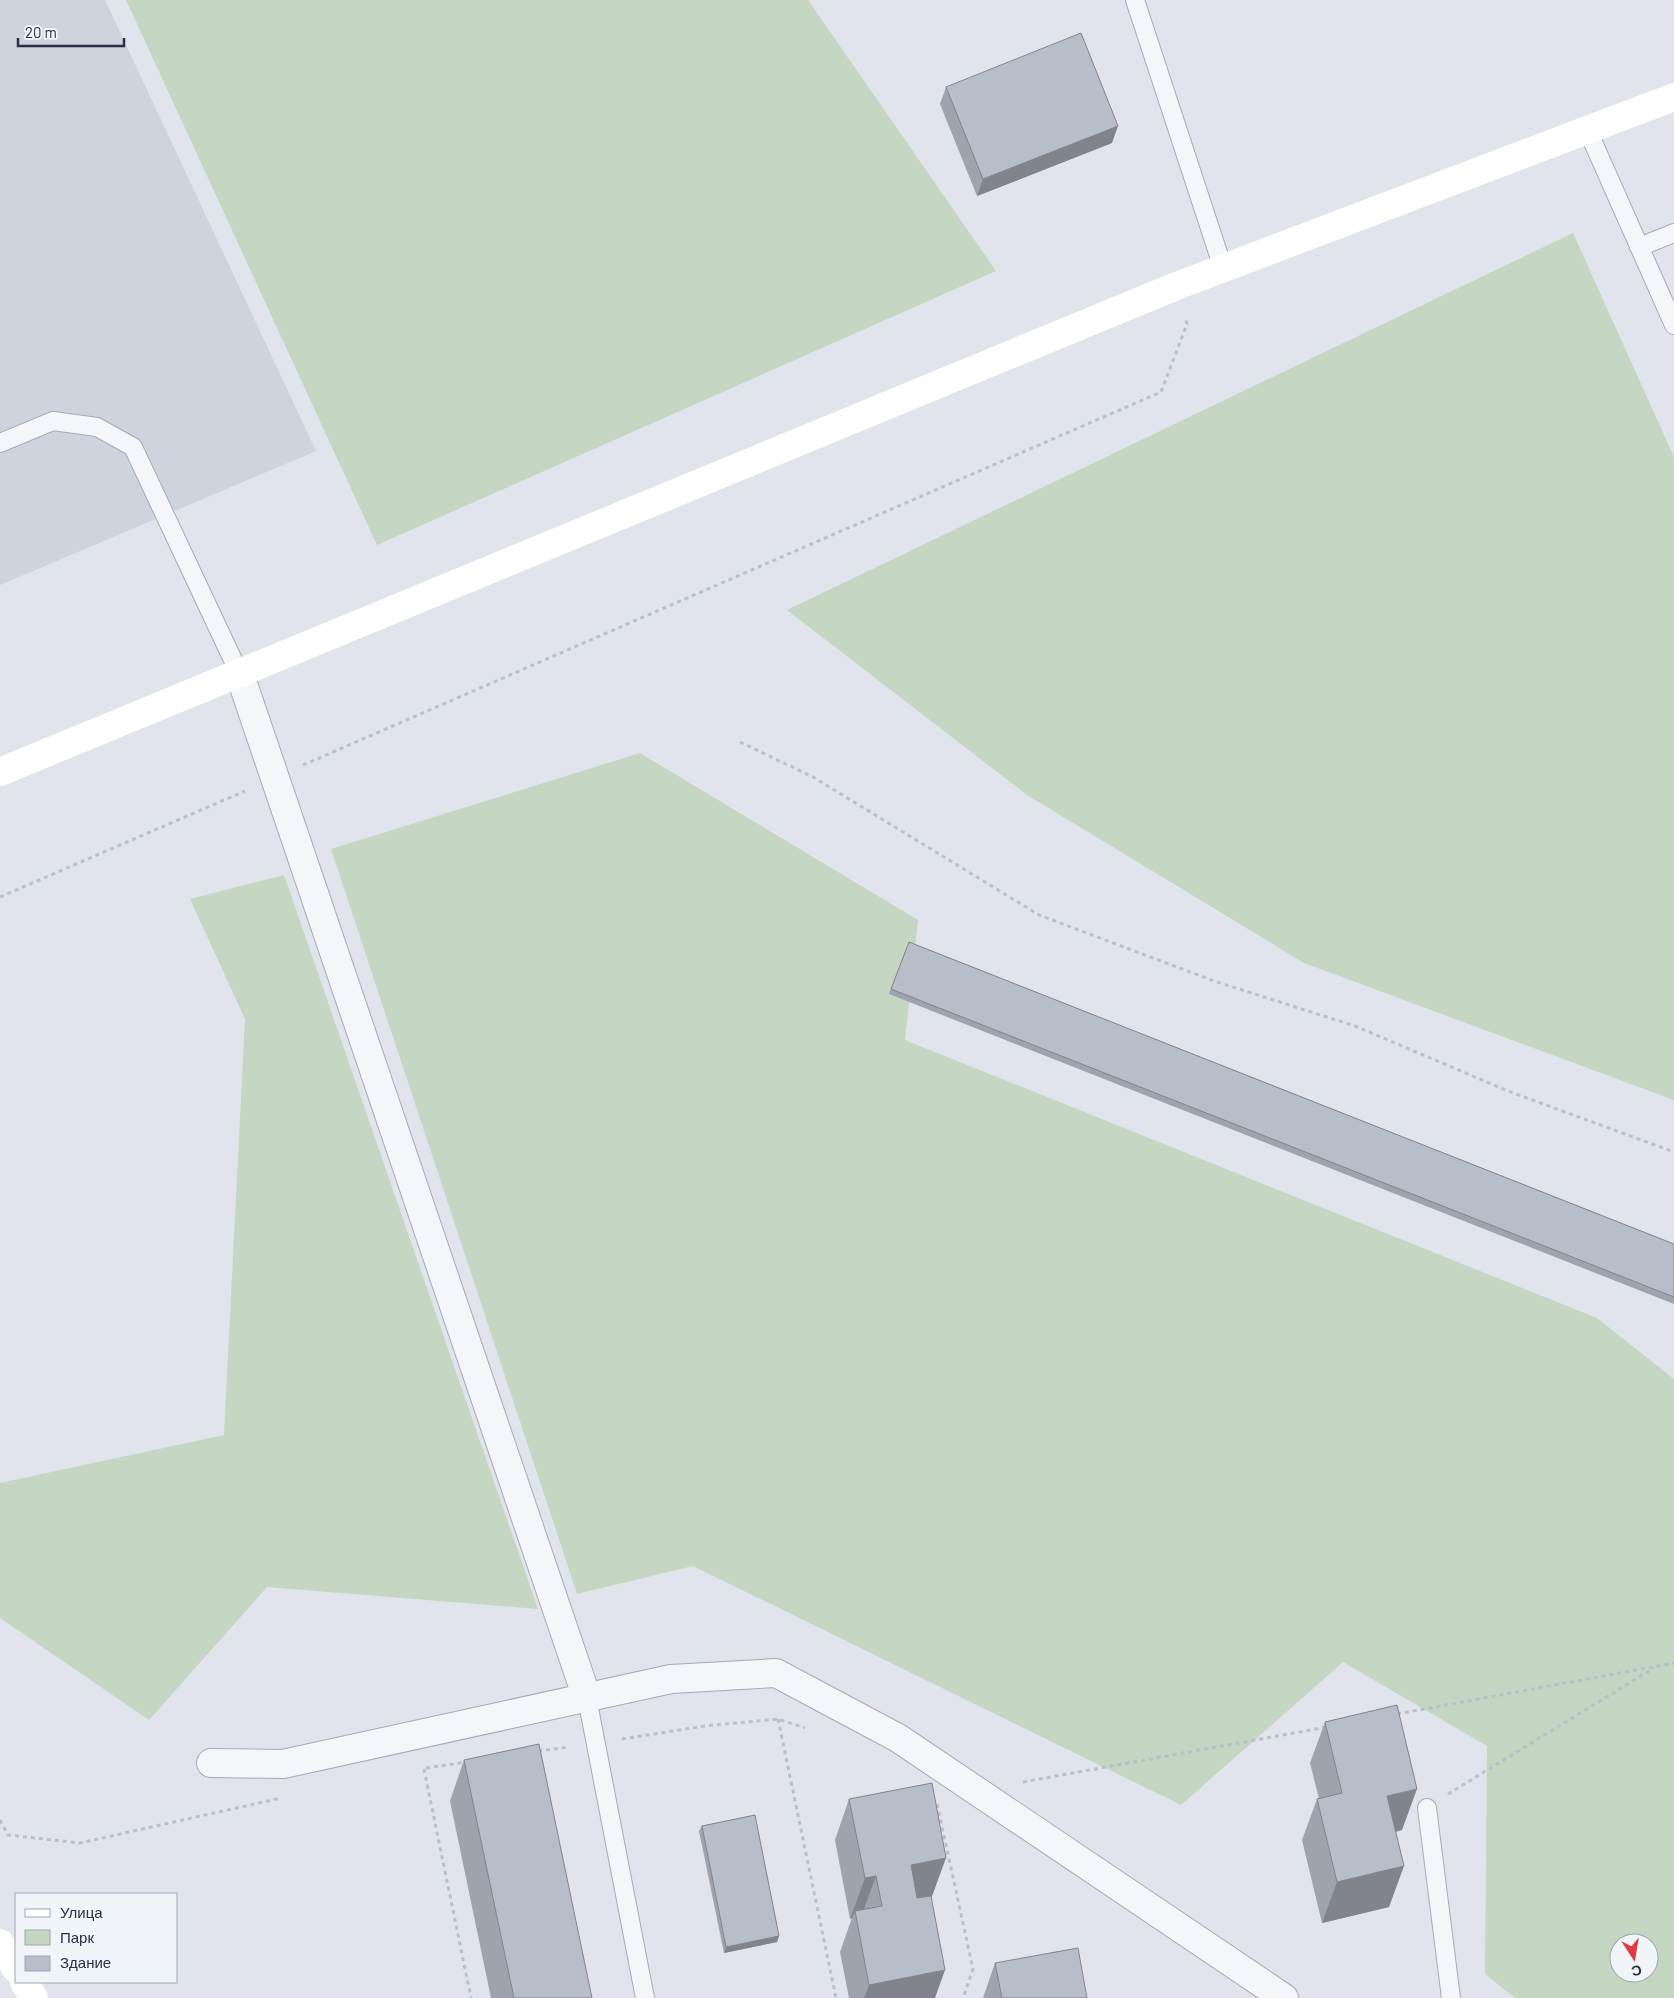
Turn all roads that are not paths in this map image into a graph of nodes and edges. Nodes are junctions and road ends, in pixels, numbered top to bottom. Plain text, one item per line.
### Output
1 (1135, 0) edge
2 (1674, 97) edge
3 (1588, 131) junction
4 (1674, 233) edge
5 (1640, 247) junction
6 (1223, 268) junction
7 (1674, 325) edge
8 (0, 444) edge
9 (240, 675) junction
10 (0, 772) edge
11 (587, 1698) junction
12 (211, 1763) dead end
13 (1427, 1808) road end
14 (0, 1943) edge
15 (15, 1967) edge
16 (25, 1983) edge
17 (34, 1998) edge
18 (644, 1998) edge
19 (1284, 1998) edge
20 (1451, 1998) edge

1 - 6 lane
2 - 3 street
3 - 5 lane
3 - 6 street
4 - 5 lane
5 - 7 lane
6 - 9 street
8 - 9 lane
9 - 10 street
9 - 11 street
11 - 12 street
11 - 18 lane
11 - 19 street
13 - 20 lane
14 - 15 street
16 - 17 street

